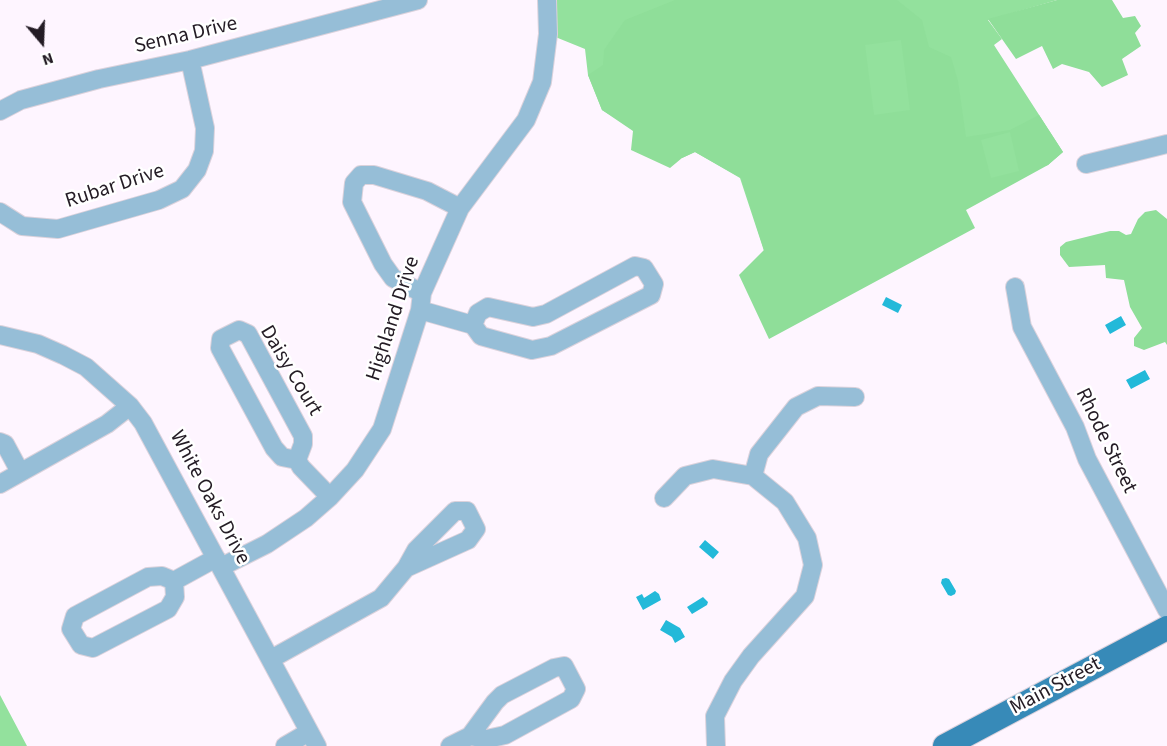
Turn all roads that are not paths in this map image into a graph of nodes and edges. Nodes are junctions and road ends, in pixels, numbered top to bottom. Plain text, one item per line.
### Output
1 (418, 0) edge
2 (547, 0) edge
3 (388, 4) edge
4 (190, 60) junction
5 (0, 111) edge
6 (1167, 144) edge
7 (1086, 164) dead end
8 (460, 208) junction
9 (0, 212) edge
10 (1015, 287) dead end
11 (421, 301) junction
12 (473, 325) junction
13 (0, 335) edge
14 (855, 397) dead end
15 (130, 406) junction
16 (0, 442) edge
17 (297, 460) junction
18 (20, 472) junction
19 (753, 477) junction
20 (0, 484) edge
21 (330, 498) junction
22 (664, 498) dead end
23 (219, 562) junction
24 (406, 568) dead end
25 (174, 581) junction
26 (1167, 610) edge
27 (1167, 628) edge
28 (271, 659) junction
29 (470, 736) junction
30 (313, 739) edge
31 (285, 746) edge
32 (450, 746) edge
33 (716, 746) edge
34 (945, 746) edge

1 - 3 street, Senna Drive
2 - 8 street, Highland Drive
3 - 4 street, Senna Drive
4 - 5 street, Senna Drive
4 - 9 street, Rubar Drive
6 - 7 street
8 - 11 street, Highland Drive
8 - 11 street
10 - 26 street, Rhode Street
11 - 12 street
11 - 21 street, Highland Drive
12 - 12 street
13 - 15 street, White Oaks Drive
14 - 19 street
15 - 18 street
15 - 23 street, White Oaks Drive
16 - 18 street
17 - 17 street, Daisy Court
17 - 21 street, Daisy Court
18 - 20 street
19 - 22 street
19 - 33 street
21 - 23 street, Highland Drive
23 - 25 street, Highland Drive
23 - 28 street, White Oaks Drive
24 - 28 street
25 - 25 street
27 - 34 main road, Main Street
28 - 30 street, White Oaks Drive
29 - 29 street
29 - 32 street
30 - 31 street

